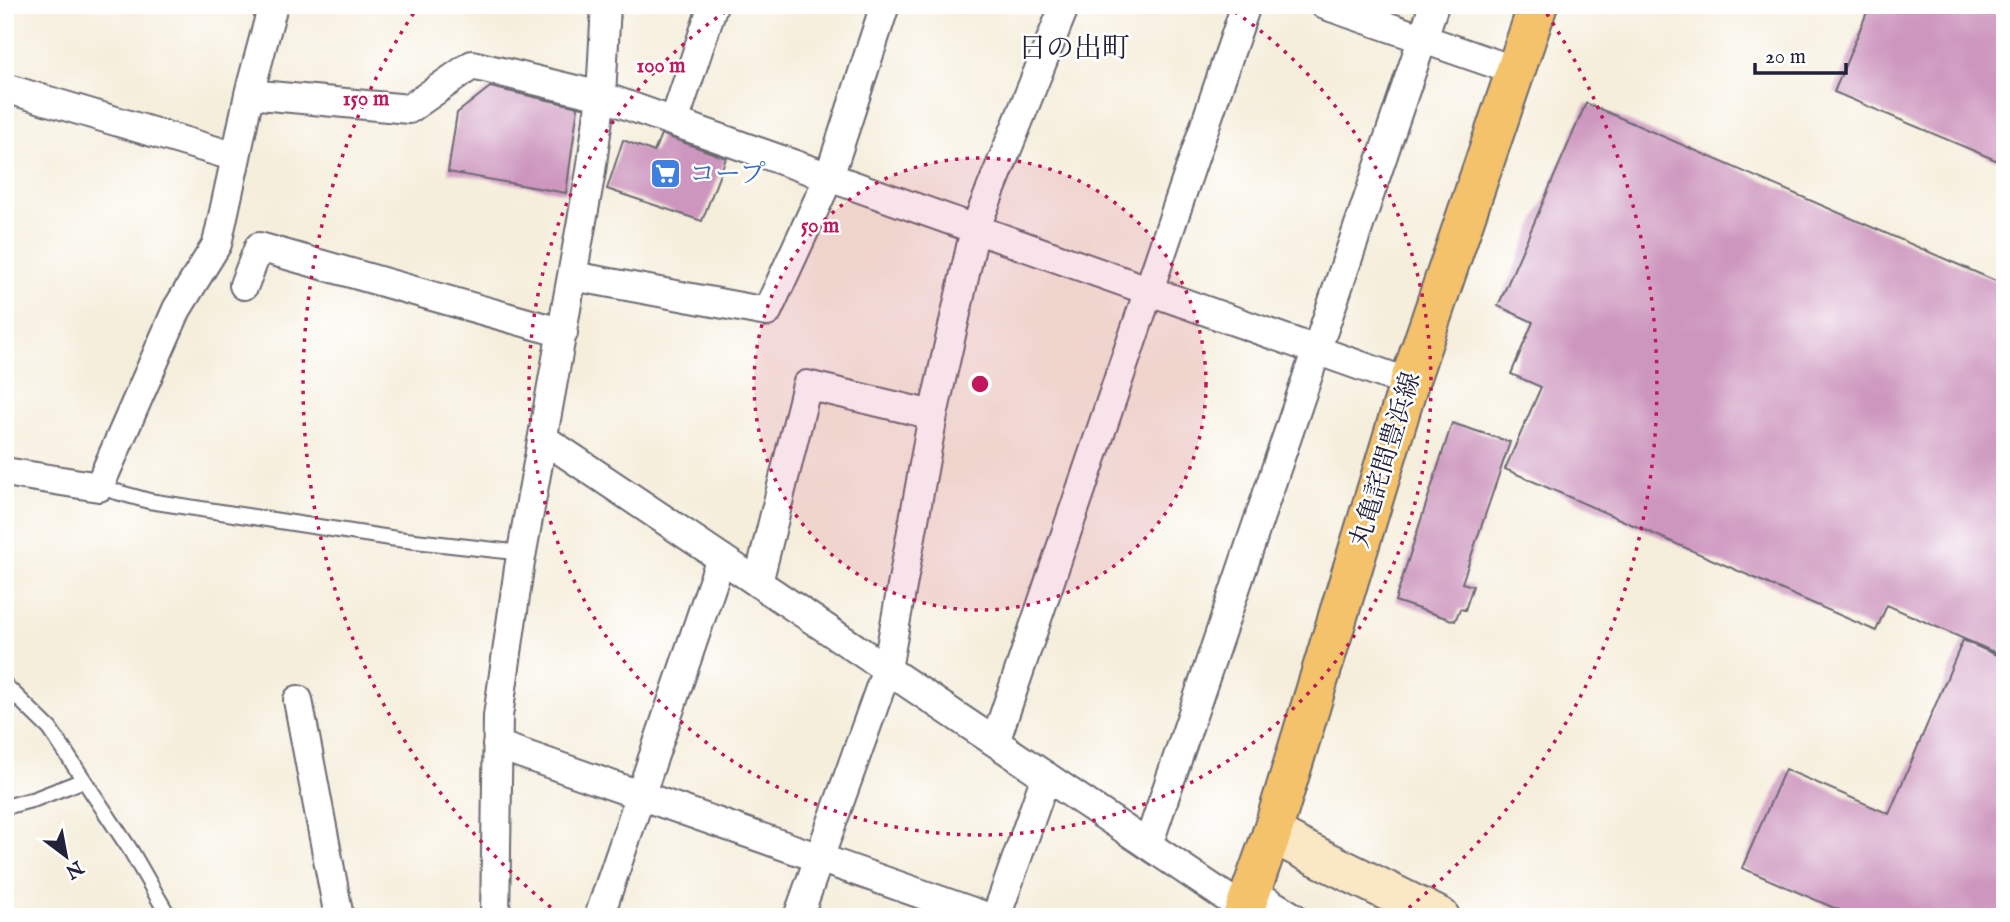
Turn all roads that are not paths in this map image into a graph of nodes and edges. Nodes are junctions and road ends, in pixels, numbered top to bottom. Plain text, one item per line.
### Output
1 (273, 5) edge
2 (606, 5) edge
3 (713, 5) edge
4 (885, 5) edge
5 (1065, 5) edge
6 (1245, 5) edge
7 (1325, 5) edge
8 (1434, 5) edge
9 (1538, 5) edge
10 (1422, 39) junction
11 (1516, 71) junction
12 (5, 88) edge
13 (249, 94) junction
14 (601, 96) junction
15 (674, 122) junction
16 (236, 157) junction
17 (829, 177) junction
18 (975, 229) junction
19 (573, 276) junction
20 (244, 285) dead end
21 (1149, 291) junction
22 (562, 333) junction
23 (1316, 350) junction
24 (1409, 383) junction
25 (933, 415) junction
26 (544, 439) junction
27 (5, 472) edge
28 (99, 487) junction
29 (522, 553) junction
30 (721, 558) junction
31 (758, 583) junction
32 (887, 669) junction
33 (5, 685) edge
34 (298, 700) dead end
35 (995, 742) junction
36 (498, 745) junction
37 (1046, 776) junction
38 (84, 780) junction
39 (640, 795) junction
40 (5, 807) edge
41 (1272, 832) junction
42 (1148, 845) junction
43 (819, 858) junction
44 (1246, 906) edge
45 (169, 917) edge
46 (339, 917) edge
47 (495, 917) edge
48 (599, 917) edge
49 (798, 917) edge
50 (987, 917) edge
51 (996, 917) edge
52 (1293, 917) edge
53 (1440, 917) edge

1 - 13 street
2 - 14 street
3 - 15 street
4 - 17 street
5 - 18 street
6 - 21 street
7 - 10 street
8 - 10 street
9 - 11 main road, 丸亀詫間豊浜線
10 - 11 street
10 - 23 street
11 - 24 main road, 丸亀詫間豊浜線
12 - 16 street
13 - 14 street
13 - 16 street
14 - 15 street
14 - 19 street
15 - 17 street
16 - 28 street
17 - 18 street
17 - 19 street
18 - 21 street
18 - 25 street
19 - 22 street
20 - 22 street
21 - 23 street
21 - 35 street
22 - 26 street
23 - 24 street
23 - 42 street
24 - 41 main road, 丸亀詫間豊浜線
25 - 31 street
25 - 32 street
26 - 29 street
26 - 30 street
27 - 28 street
28 - 29 lane
29 - 36 street
30 - 31 street
30 - 39 street
31 - 32 street
32 - 35 street
32 - 43 street
33 - 38 lane
34 - 46 street
35 - 37 street
36 - 39 street
36 - 47 street
37 - 42 street
37 - 51 street
38 - 40 lane
38 - 45 lane
39 - 43 street
39 - 48 street
41 - 44 main road, 丸亀詫間豊浜線
41 - 53 street
42 - 44 street
43 - 49 street
43 - 50 street
44 - 52 street

